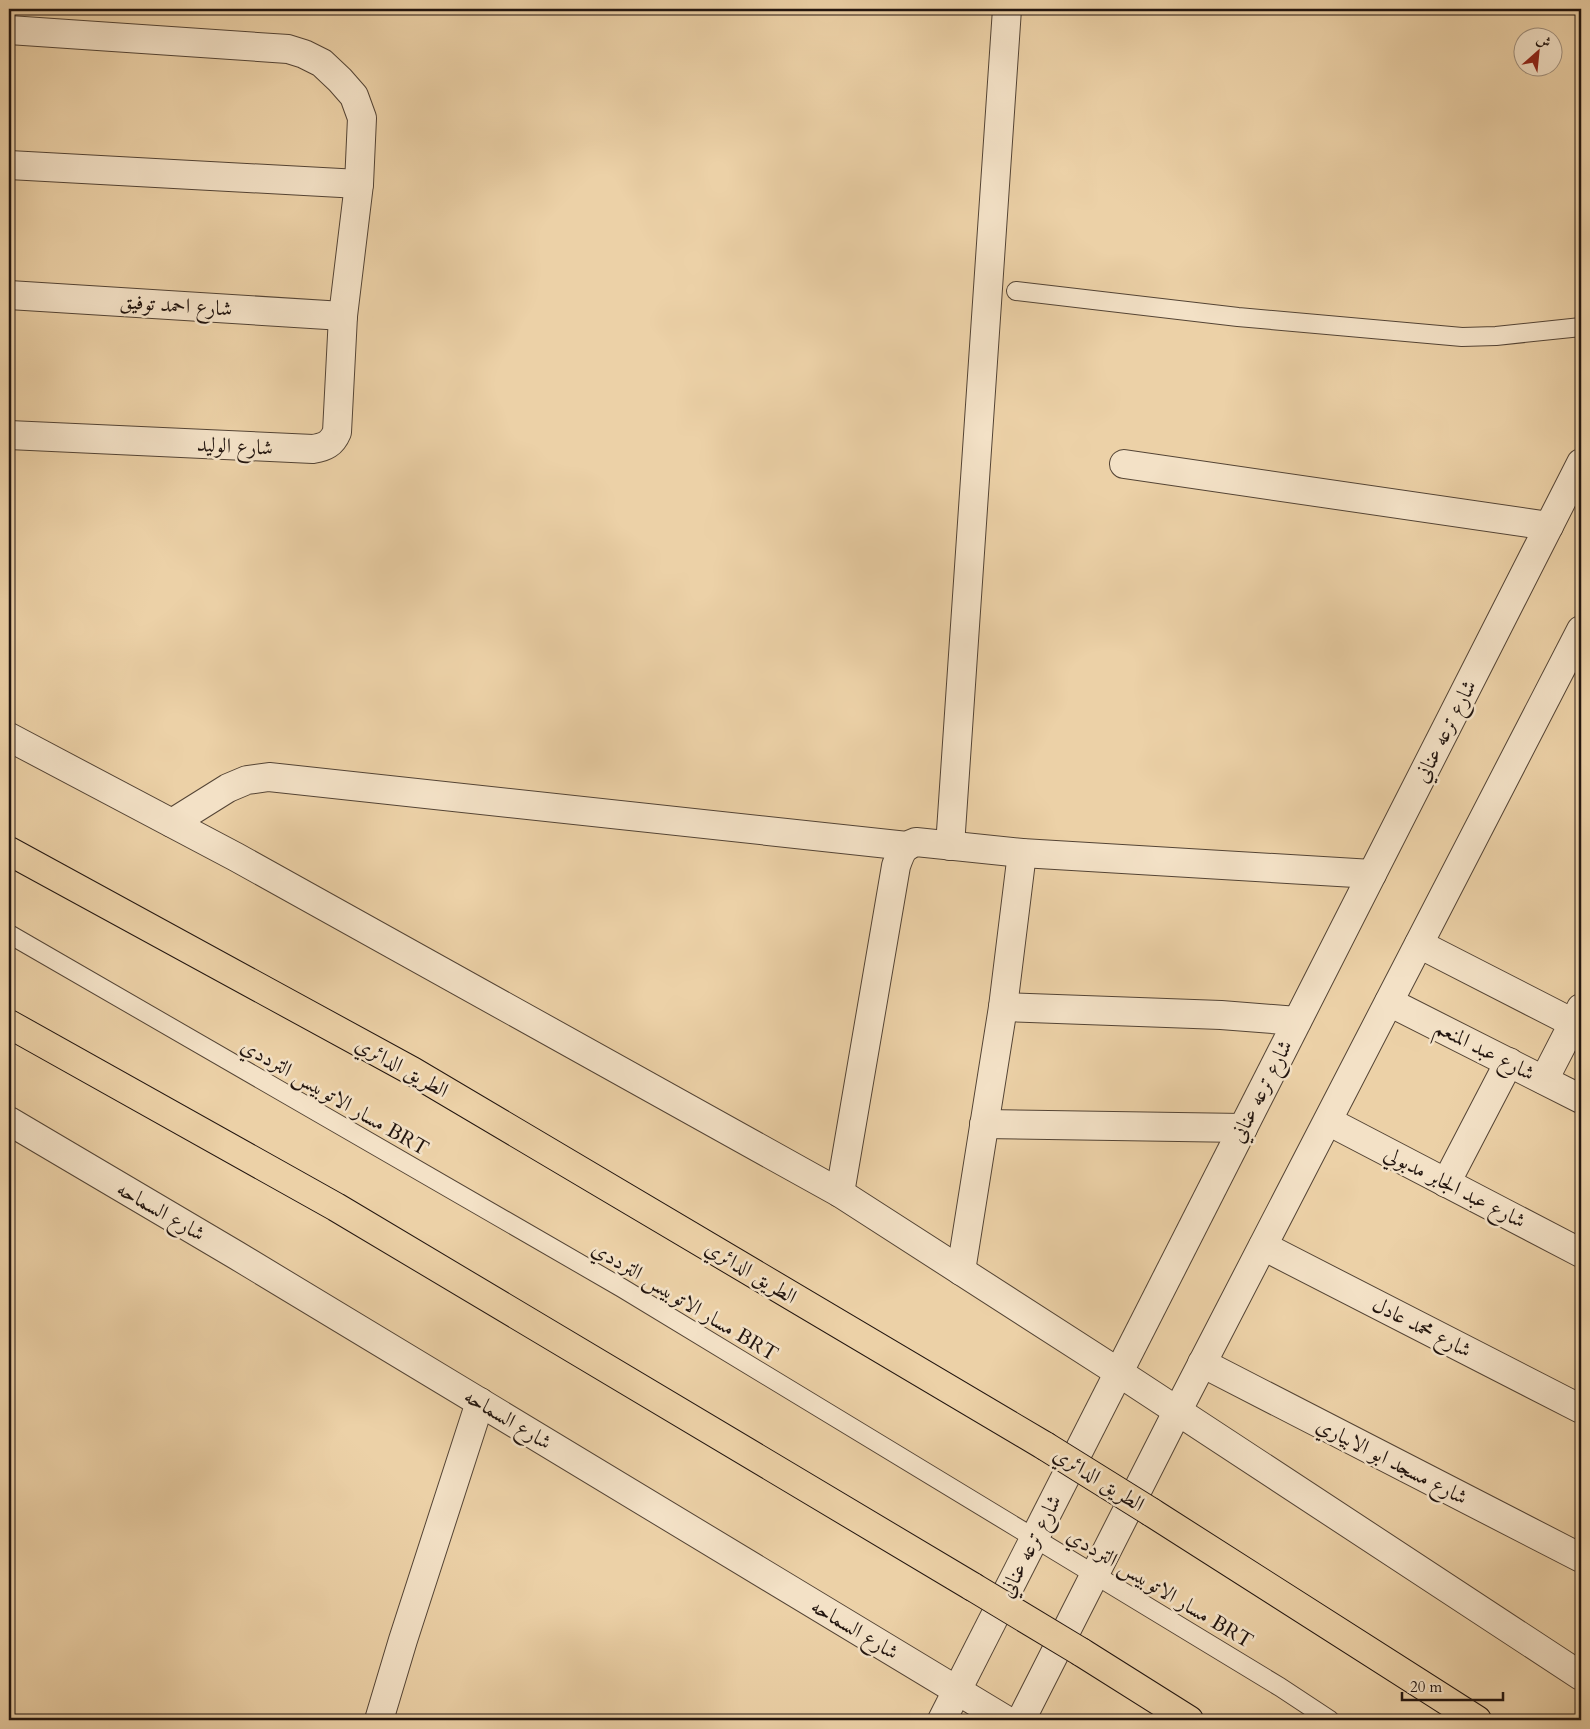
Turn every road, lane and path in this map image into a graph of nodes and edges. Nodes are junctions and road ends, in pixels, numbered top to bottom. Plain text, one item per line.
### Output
1 (1007, 9) edge
2 (9, 30) edge
3 (9, 165) edge
4 (359, 184) junction
5 (1016, 291) dead end
6 (9, 295) edge
7 (343, 316) junction
8 (1581, 327) edge
9 (9, 435) edge
10 (1581, 463) edge
11 (1124, 464) dead end
12 (1549, 526) junction
13 (1581, 630) edge
14 (9, 736) edge
15 (172, 823) junction
16 (907, 846) junction
17 (950, 846) junction
18 (9, 851) edge
19 (1022, 853) junction
20 (1372, 874) junction
21 (9, 934) edge
22 (1419, 944) junction
23 (1389, 1002) junction
24 (1003, 1007) junction
25 (1579, 1019) edge
26 (1297, 1021) junction
27 (9, 1024) edge
28 (1509, 1062) junction
29 (1544, 1080) junction
30 (1581, 1099) edge
31 (9, 1121) edge
32 (1328, 1121) junction
33 (984, 1124) junction
34 (1243, 1128) junction
35 (1446, 1183) junction
36 (840, 1193) junction
37 (1263, 1246) junction
38 (1581, 1253) edge
39 (961, 1271) junction
40 (1202, 1363) junction
41 (1118, 1372) junction
42 (480, 1402) junction
43 (1581, 1409) edge
44 (1177, 1412) junction
45 (1581, 1558) edge
46 (1581, 1676) edge
47 (957, 1691) junction
48 (379, 1720) edge
49 (942, 1720) edge
50 (1006, 1720) edge
51 (1021, 1720) edge
52 (1189, 1720) edge
53 (1330, 1720) edge
54 (1478, 1720) edge

1 - 17 street
2 - 4 street
3 - 4 street
4 - 7 street
5 - 8 lane
6 - 7 street, شارع احمد توفيق
7 - 9 street, شارع الوليد
10 - 12 street, شارع ترعه عناني
11 - 12 street
12 - 20 street, شارع ترعه عناني
13 - 22 street
14 - 15 street
15 - 16 street
15 - 36 street
16 - 17 street
16 - 36 street
17 - 19 street
18 - 54 highway, الطريق الدائري, bridge
19 - 20 street
19 - 24 street
20 - 26 street, شارع ترعه عناني
21 - 53 lane, مسار الاتوبيس الترددي BRT
22 - 23 street
22 - 25 street
23 - 28 street, شارع عبد المنعم
23 - 32 street
24 - 26 street
24 - 33 street
25 - 29 street
26 - 34 street, شارع ترعه عناني
27 - 52 highway, bridge
28 - 29 street, شارع عبد المنعم
28 - 35 street
29 - 30 street, شارع عبد المنعم
31 - 42 street, شارع السماحه
32 - 35 street, شارع عبد الجابر مدبولي
32 - 37 street
33 - 34 street
33 - 39 street
34 - 41 street, شارع ترعه عناني
35 - 38 street, شارع عبد الجابر مدبولي
36 - 39 street
37 - 40 street
37 - 43 street, شارع محمد عادل
39 - 41 street
40 - 44 street
40 - 45 street, شارع مسجد ابو الابياري
41 - 44 street
41 - 47 street, شارع ترعه عناني
42 - 47 street, شارع السماحه
42 - 48 street
44 - 46 street
44 - 51 street
47 - 49 street, شارع ترعه عناني
47 - 50 street, شارع السماحه

